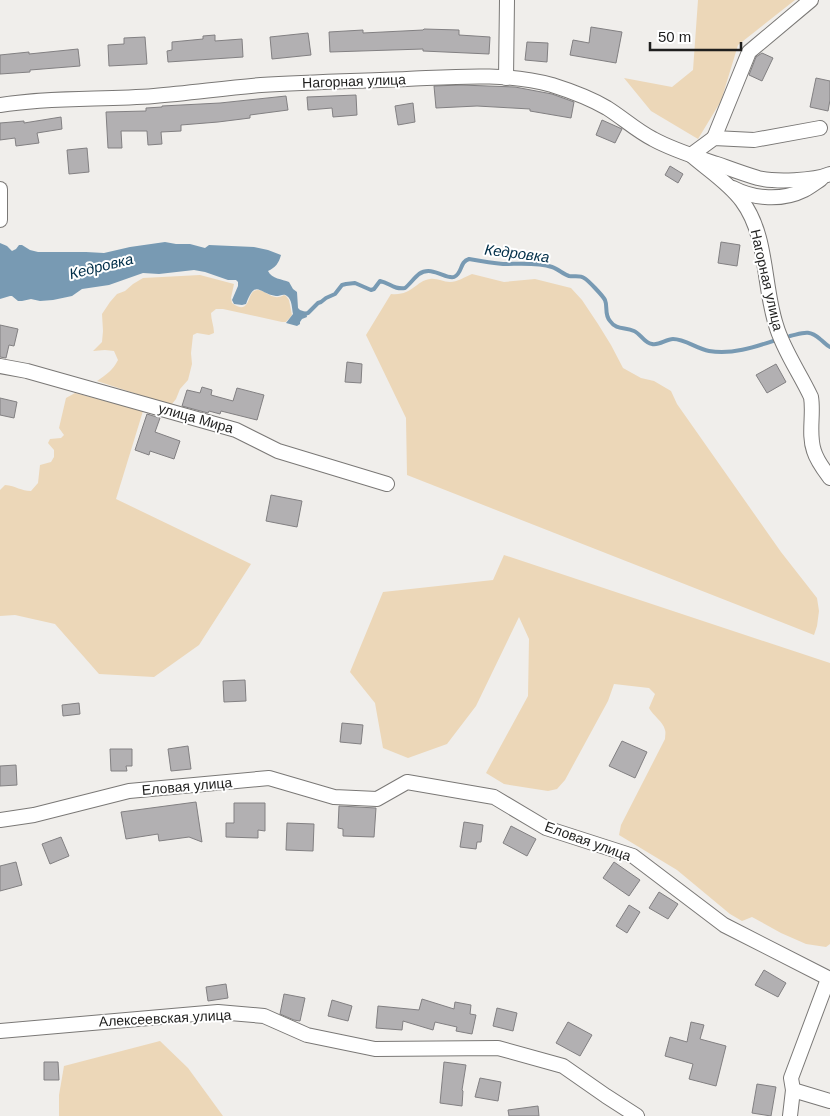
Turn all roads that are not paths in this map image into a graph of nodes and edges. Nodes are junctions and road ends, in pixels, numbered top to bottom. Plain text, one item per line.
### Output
1 (507, 0) edge
2 (811, 0) edge
3 (506, 78) junction
4 (0, 105) edge
5 (820, 128) dead end
6 (714, 138) junction
7 (691, 155) junction
8 (827, 175) edge
9 (728, 186) junction
10 (0, 189) edge
11 (0, 220) edge
12 (0, 366) edge
13 (830, 478) edge
14 (386, 484) dead end
15 (0, 820) edge
16 (829, 979) edge
17 (0, 1031) edge
18 (792, 1090) junction
19 (830, 1101) edge
20 (637, 1116) edge
21 (790, 1116) edge

1 - 3 street
2 - 6 street
3 - 4 street, Нагорная улица
3 - 7 street, Нагорная улица
5 - 6 street
6 - 7 street
7 - 8 street, Нагорная улица
7 - 9 street, Нагорная улица
8 - 9 street
9 - 13 street, Нагорная улица
10 - 11 street
12 - 14 street, улица Мира
15 - 16 street, Еловая улица
16 - 18 street
17 - 20 street, Алексеевская улица
18 - 19 street
18 - 21 street

